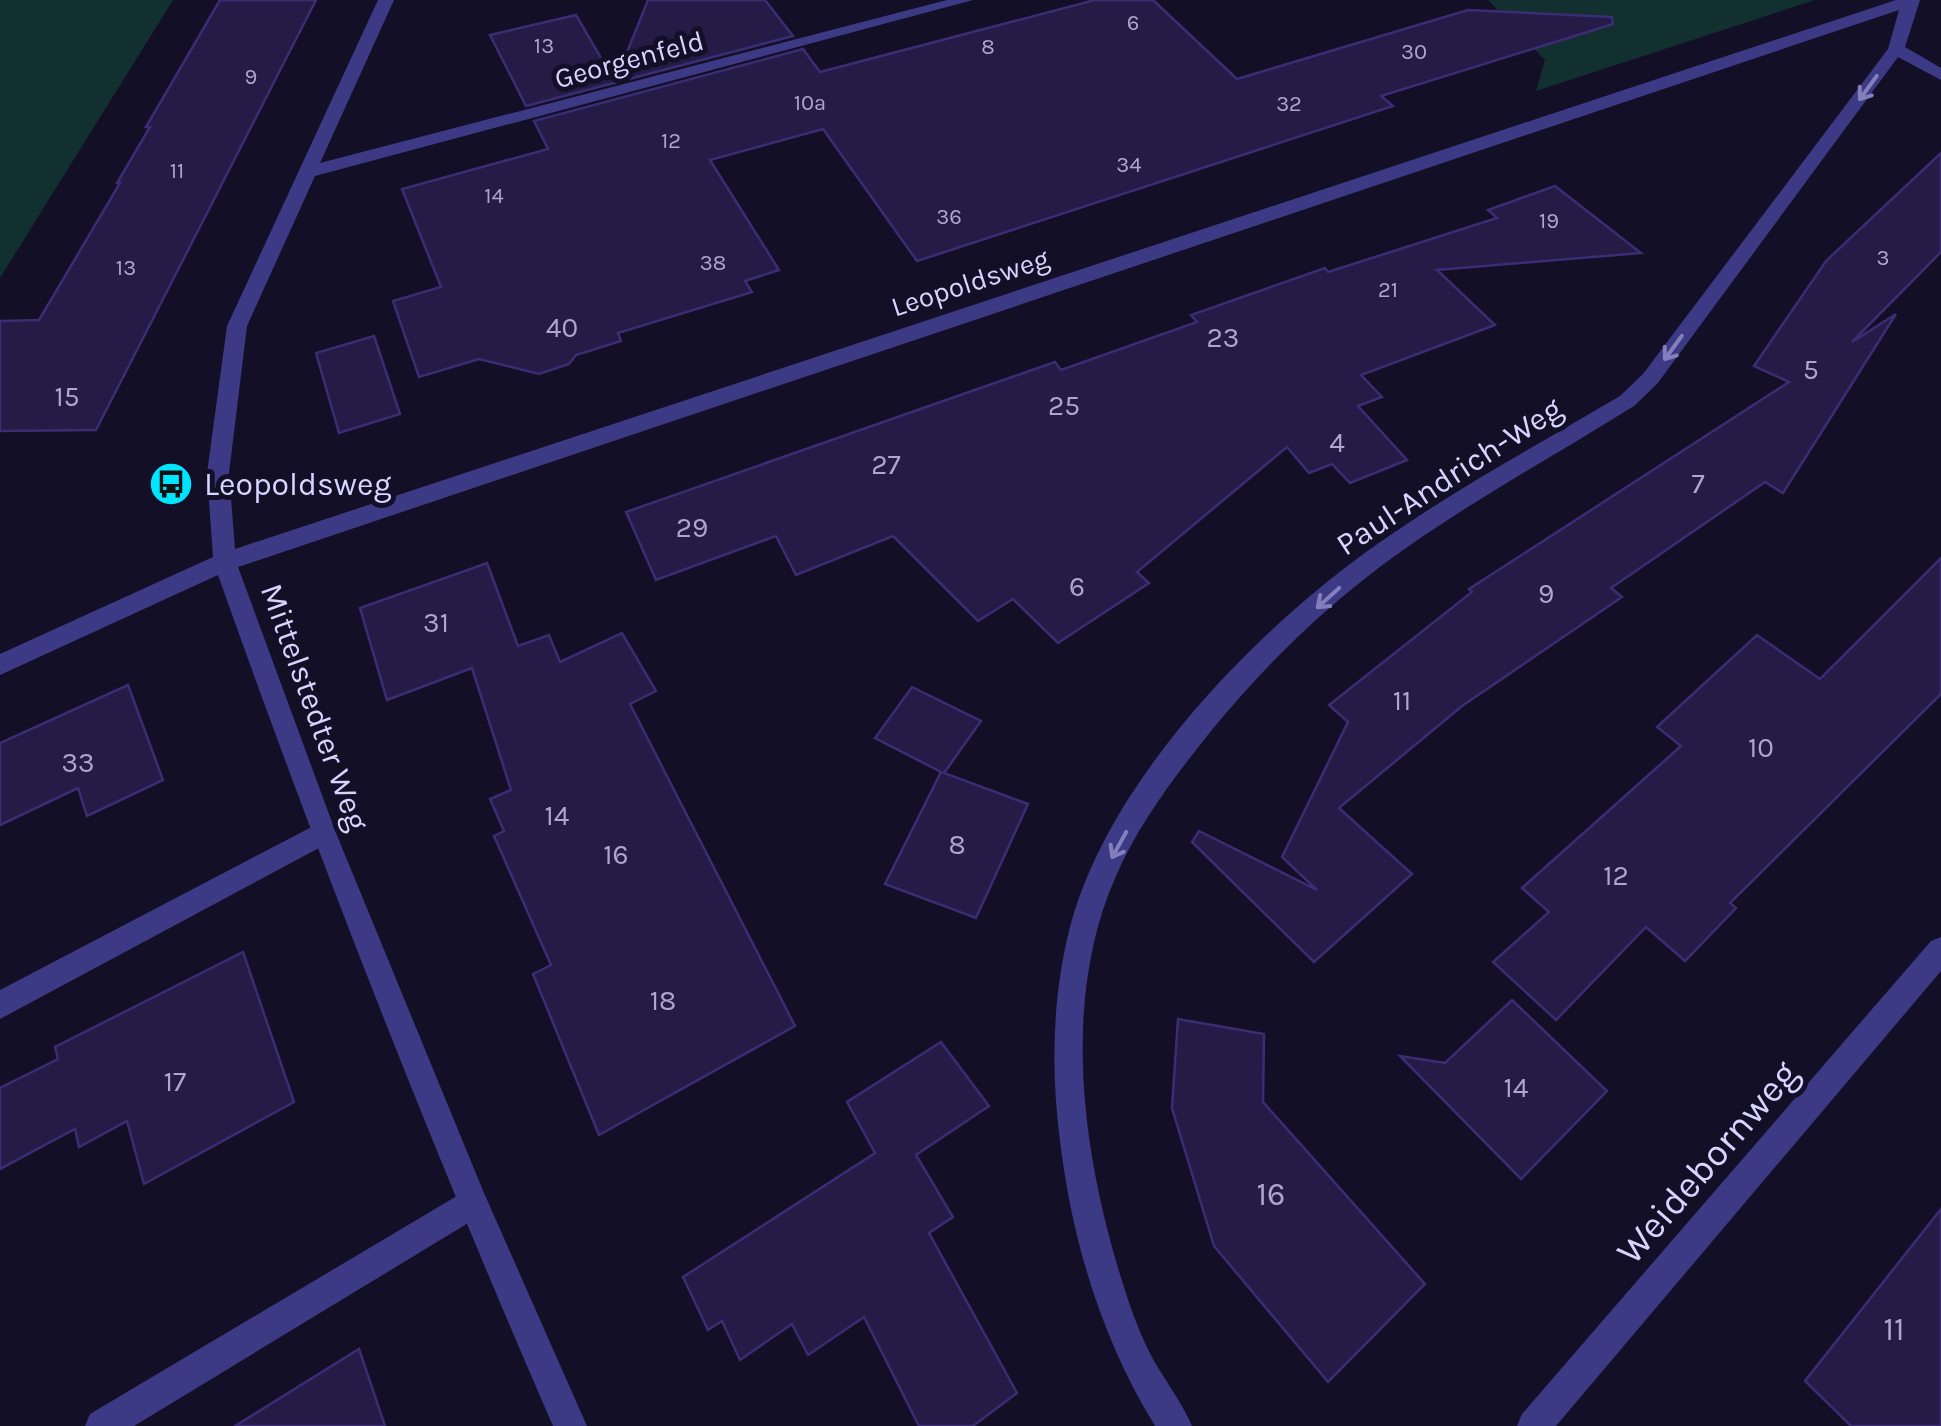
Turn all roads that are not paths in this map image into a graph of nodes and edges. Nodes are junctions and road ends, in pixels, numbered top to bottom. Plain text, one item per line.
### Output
1 (386, 0) edge
2 (965, 0) edge
3 (1910, 0) edge
4 (1896, 49) junction
5 (1941, 75) edge
6 (307, 172) junction
7 (226, 562) junction
8 (0, 665) edge
9 (322, 833) junction
10 (1941, 950) edge
11 (0, 1005) edge
12 (472, 1203) junction
13 (102, 1426) edge
14 (570, 1426) edge
15 (1175, 1426) edge
16 (1534, 1426) edge

1 - 6 street, Mittelstedter Weg
2 - 6 street, Georgenfeld
3 - 4 street, Paul-Andrich-Weg
3 - 7 street, Leopoldsweg
4 - 5 street
4 -> 15 street, Paul-Andrich-Weg
6 - 7 street, Mittelstedter Weg
7 - 8 street, Leopoldsweg
7 - 9 street, Mittelstedter Weg
9 - 11 street
9 - 12 street, Mittelstedter Weg
10 - 16 street, Weidebornweg
12 - 13 street
12 - 14 street, Mittelstedter Weg

